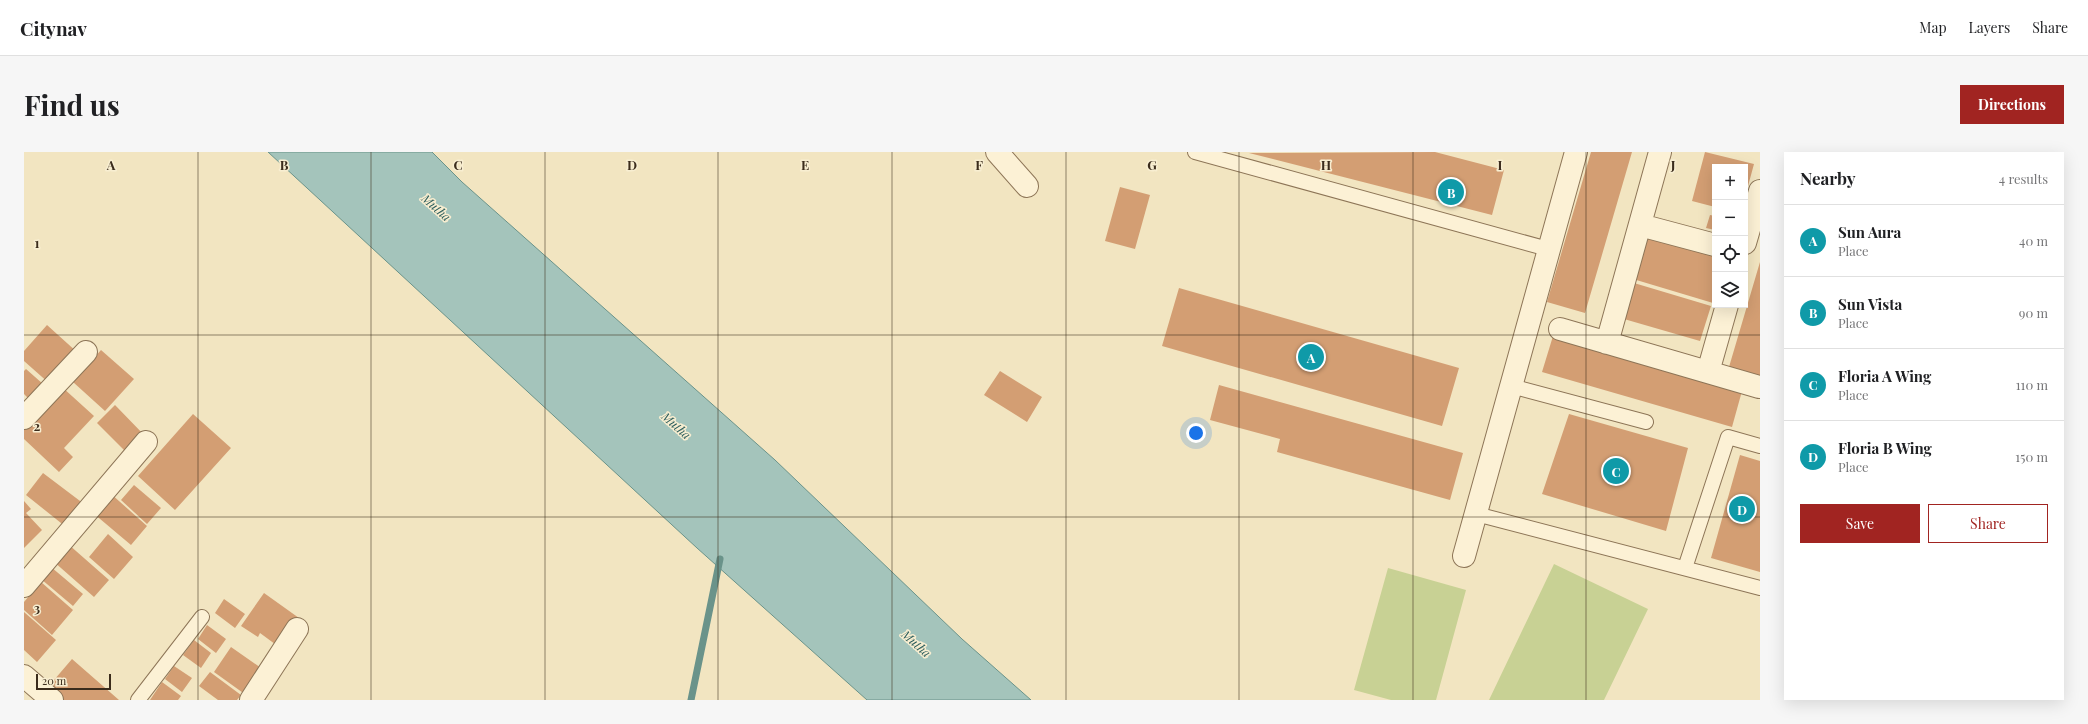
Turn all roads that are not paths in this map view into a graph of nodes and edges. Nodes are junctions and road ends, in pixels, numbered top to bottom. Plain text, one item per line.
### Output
1 (997, 152) edge
2 (1195, 152) edge
3 (1576, 152) edge
4 (1660, 152) edge
5 (1027, 186) dead end
6 (1760, 191) edge
7 (1640, 225) junction
8 (1747, 236) edge
9 (1712, 244) edge
10 (1548, 249) junction
11 (1726, 308) edge
12 (1560, 329) dead end
13 (1607, 343) junction
14 (86, 352) dead end
15 (1708, 372) junction
16 (1511, 386) junction
17 (1759, 387) edge
18 (24, 418) edge
19 (1646, 422) dead end
20 (146, 442) dead end
21 (1760, 446) edge
22 (1476, 514) junction
23 (1464, 556) dead end
24 (1685, 568) junction
25 (24, 586) edge
26 (1760, 588) edge
27 (202, 617) dead end
28 (298, 629) dead end
29 (24, 676) edge
30 (52, 700) edge
31 (138, 700) edge
32 (251, 700) edge

1 - 5 street
2 - 10 lane
3 - 10 street
4 - 7 street
6 - 8 street
7 - 9 street
7 - 13 street
10 - 16 street
11 - 15 street
12 - 13 street
13 - 15 street
14 - 18 street
15 - 17 street
16 - 19 lane
16 - 22 street
20 - 25 street
21 - 24 lane
22 - 23 street
22 - 24 lane
24 - 26 lane
27 - 31 lane
28 - 32 street
29 - 30 street

